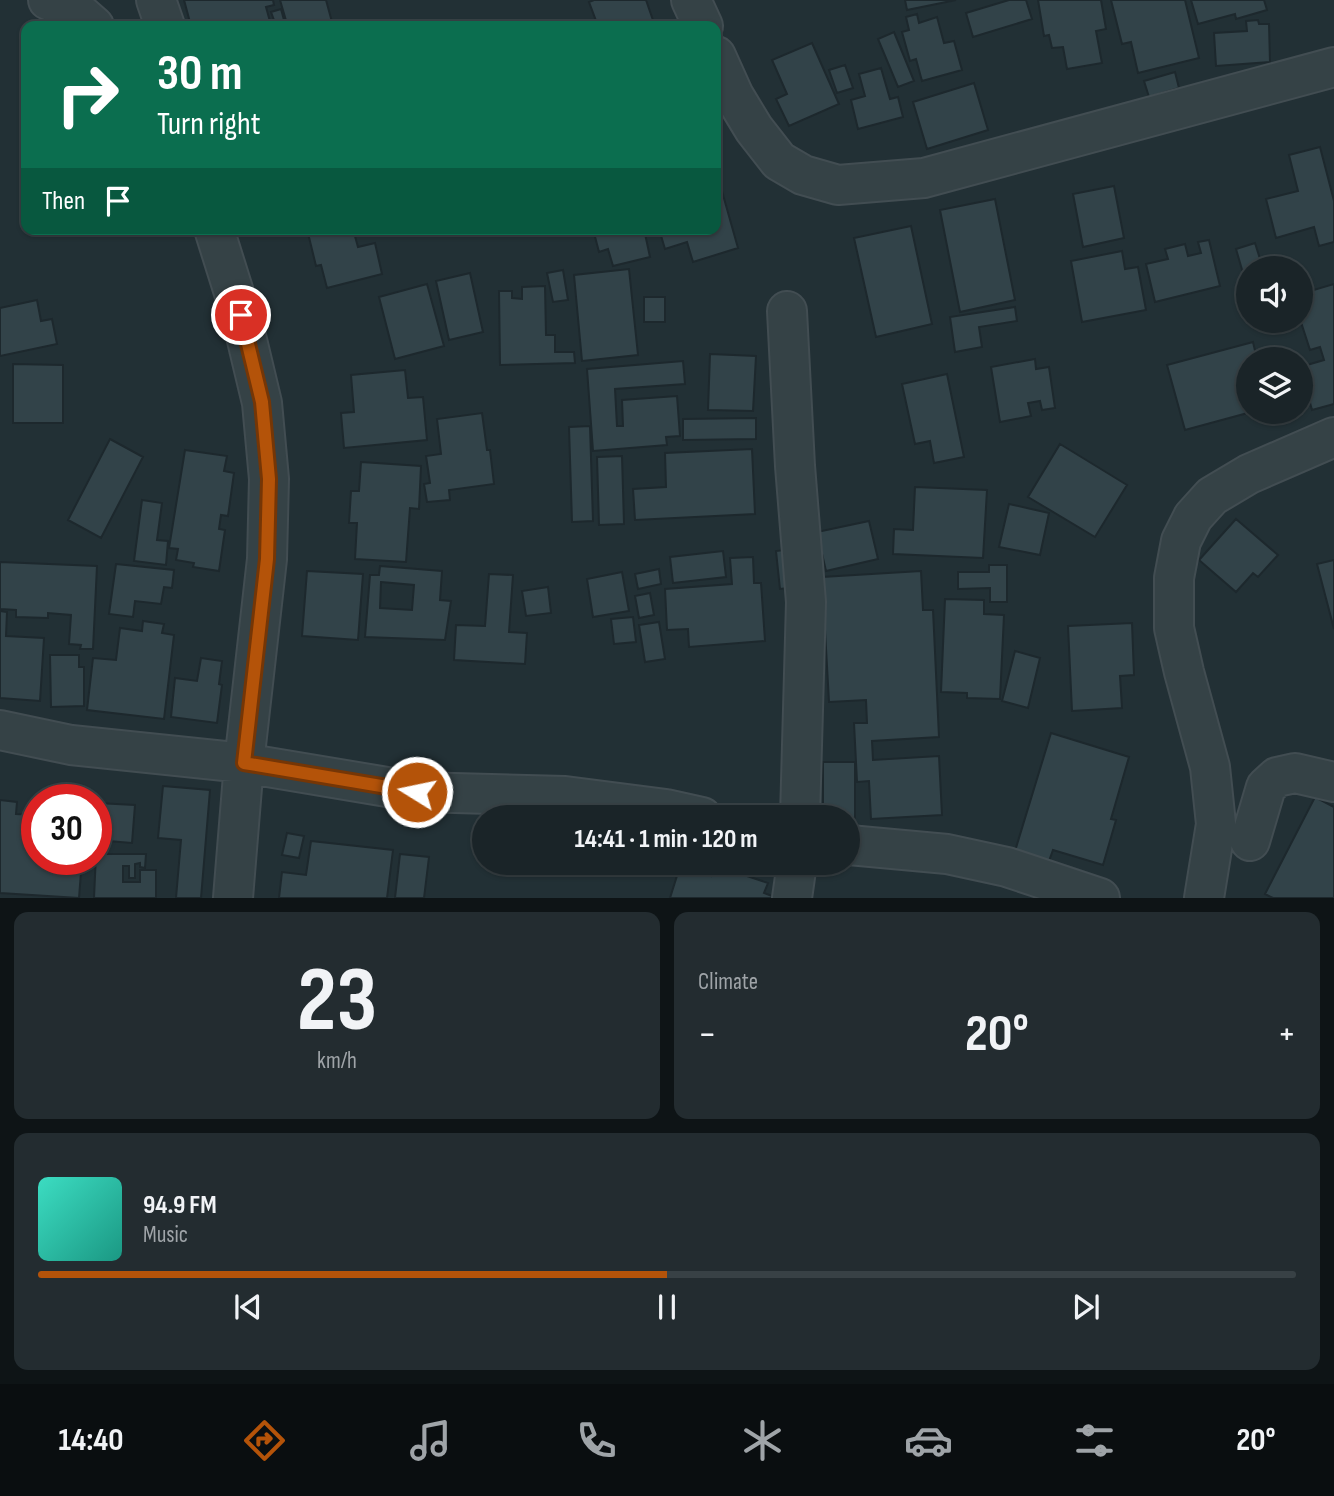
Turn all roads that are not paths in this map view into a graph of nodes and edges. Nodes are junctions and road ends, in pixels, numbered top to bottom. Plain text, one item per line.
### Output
1 (48, 0) edge
2 (156, 0) edge
3 (691, 0) edge
4 (89, 21) edge
5 (163, 21) edge
6 (701, 21) edge
7 (721, 67) edge
8 (1334, 67) edge
9 (216, 235) edge
10 (788, 311) dead end
11 (1334, 436) edge
12 (0, 730) edge
13 (244, 763) junction
14 (1334, 782) edge
15 (635, 805) edge
16 (800, 805) edge
17 (1250, 841) dead end
18 (860, 846) edge
19 (795, 875) edge
20 (233, 898) edge
21 (792, 898) edge
22 (1100, 898) edge
23 (1204, 898) edge

1 - 4 street
2 - 5 street
3 - 6 street
7 - 8 street
9 - 13 street
10 - 16 street
11 - 23 street
12 - 13 street
13 - 15 street
13 - 20 street
14 - 17 street
18 - 22 street
19 - 21 street

